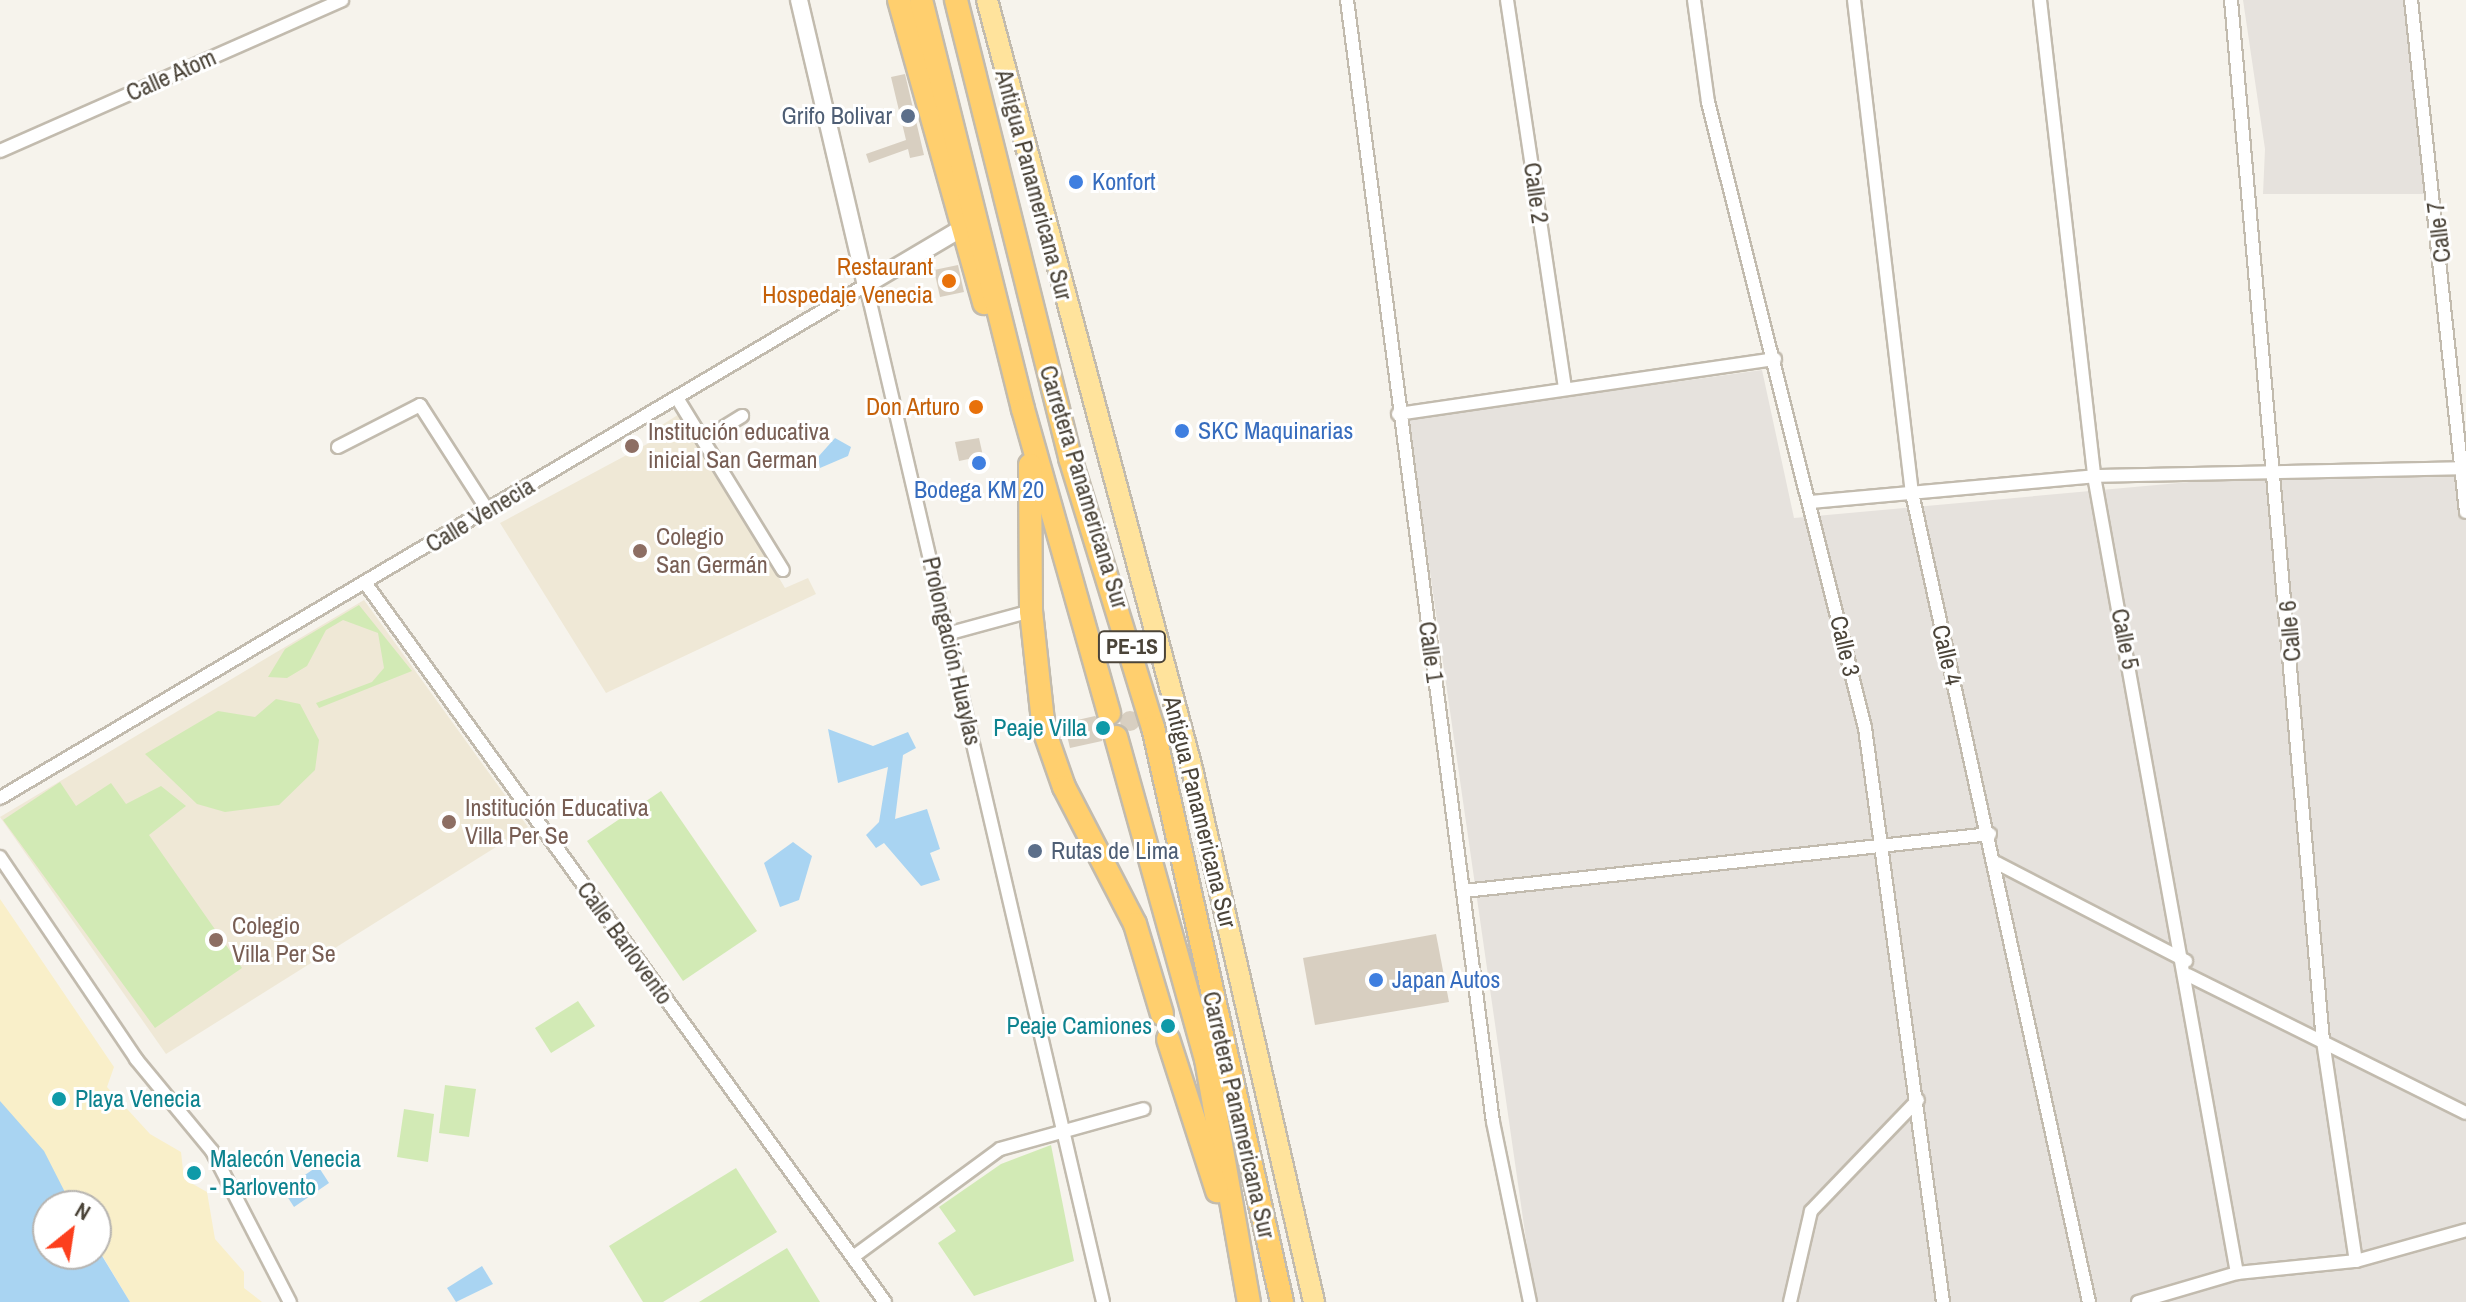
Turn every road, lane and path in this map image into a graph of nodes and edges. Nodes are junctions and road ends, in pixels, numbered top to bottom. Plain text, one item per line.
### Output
1 (342, 0) edge
2 (799, 0) edge
3 (899, 0) edge
4 (921, 0) edge
5 (956, 0) edge
6 (987, 0) edge
7 (1347, 0) edge
8 (1507, 0) edge
9 (1694, 0) edge
10 (1854, 0) edge
11 (2040, 0) edge
12 (2231, 0) edge
13 (2411, 0) edge
14 (0, 151) edge
15 (959, 230) junction
16 (866, 285) junction
17 (1775, 359) junction
18 (1565, 387) junction
19 (677, 398) junction
20 (1023, 409) junction
21 (1398, 414) junction
22 (742, 416) dead end
23 (1030, 435) junction
24 (703, 440) junction
25 (338, 447) dead end
26 (2277, 468) junction
27 (2465, 468) edge
28 (2094, 476) junction
29 (1912, 493) junction
30 (1811, 502) junction
31 (488, 511) junction
32 (2466, 512) edge
33 (783, 570) dead end
34 (366, 584) junction
35 (1031, 611) junction
36 (947, 634) junction
37 (1109, 713) dead end
38 (1116, 737) dead end
39 (0, 798) edge
40 (1990, 834) junction
41 (1883, 846) junction
42 (0, 857) edge
43 (1997, 863) junction
44 (1464, 891) junction
45 (2186, 961) junction
46 (2188, 975) junction
47 (1162, 1014) dead end
48 (1168, 1039) dead end
49 (2323, 1041) junction
50 (1918, 1100) junction
51 (1144, 1109) dead end
52 (2466, 1113) edge
53 (1062, 1127) junction
54 (1230, 1217) junction
55 (2466, 1230) edge
56 (853, 1257) junction
57 (2356, 1261) junction
58 (2237, 1273) junction
59 (290, 1302) edge
60 (885, 1302) edge
61 (1103, 1302) edge
62 (1249, 1302) edge
63 (1282, 1302) edge
64 (1314, 1302) edge
65 (1530, 1302) edge
66 (1790, 1302) edge
67 (1943, 1302) edge
68 (2089, 1302) edge
69 (2138, 1302) edge

1 - 14 street, Calle Atom
2 - 16 street, Prolongación Huaylas
3 - 15 highway
4 - 20 highway, Carretera Panamericana Sur / PE-1S
5 - 63 highway, Carretera Panamericana Sur / PE-1S
6 - 64 main road, Antigua Panamericana Sur
7 - 21 street, Calle 1
8 - 18 street, Calle 2
9 - 17 street, Calle 3
10 - 29 street, Calle 4
11 - 28 street, Calle 5
12 - 26 street, Calle 6
13 - 27 street, Calle 7
15 - 16 street, Calle Venecia
15 - 20 highway
16 - 19 street, Calle Venecia
16 - 36 street, Prolongación Huaylas
17 - 18 street
17 - 30 street, Calle 3
18 - 21 street
19 - 24 street
19 - 31 street, Calle Venecia
20 - 23 highway, Carretera Panamericana Sur / PE-1S
21 - 44 street, Calle 1
22 - 24 street
23 - 35 highway, Carretera Panamericana Sur / PE-1S
23 - 37 highway, Carretera Panamericana Sur / PE-1S
24 - 33 street
25 - 31 street
26 - 27 street
26 - 28 street
26 - 49 street, Calle 6
27 - 32 street, Calle 7
28 - 29 street
28 - 45 street, Calle 5
29 - 30 street
29 - 40 street, Calle 4
30 - 41 street, Calle 3
31 - 34 street, Calle Venecia
34 - 39 street, Calle Venecia
34 - 56 street, Calle Barlovento
35 - 36 street
35 - 47 highway, Carretera Panamericana Sur / PE-1S
36 - 53 street, Prolongación Huaylas
38 - 54 highway, Carretera Panamericana Sur
40 - 41 street
40 - 43 street, Calle 4
41 - 44 street
41 - 50 street, Calle 3
42 - 59 street
43 - 45 street
43 - 68 street, Calle 4
44 - 65 street, Calle 1
45 - 46 street, Calle 5
46 - 49 street
46 - 58 street, Calle 5
48 - 54 highway, Carretera Panamericana Sur
49 - 52 street
49 - 57 street, Calle 6
50 - 66 street
50 - 67 street, Calle 3
51 - 53 street
53 - 56 street
53 - 61 street, Prolongación Huaylas
54 - 62 highway, Carretera Panamericana Sur
55 - 57 street
56 - 60 street, Calle Barlovento
57 - 58 street
58 - 69 street

